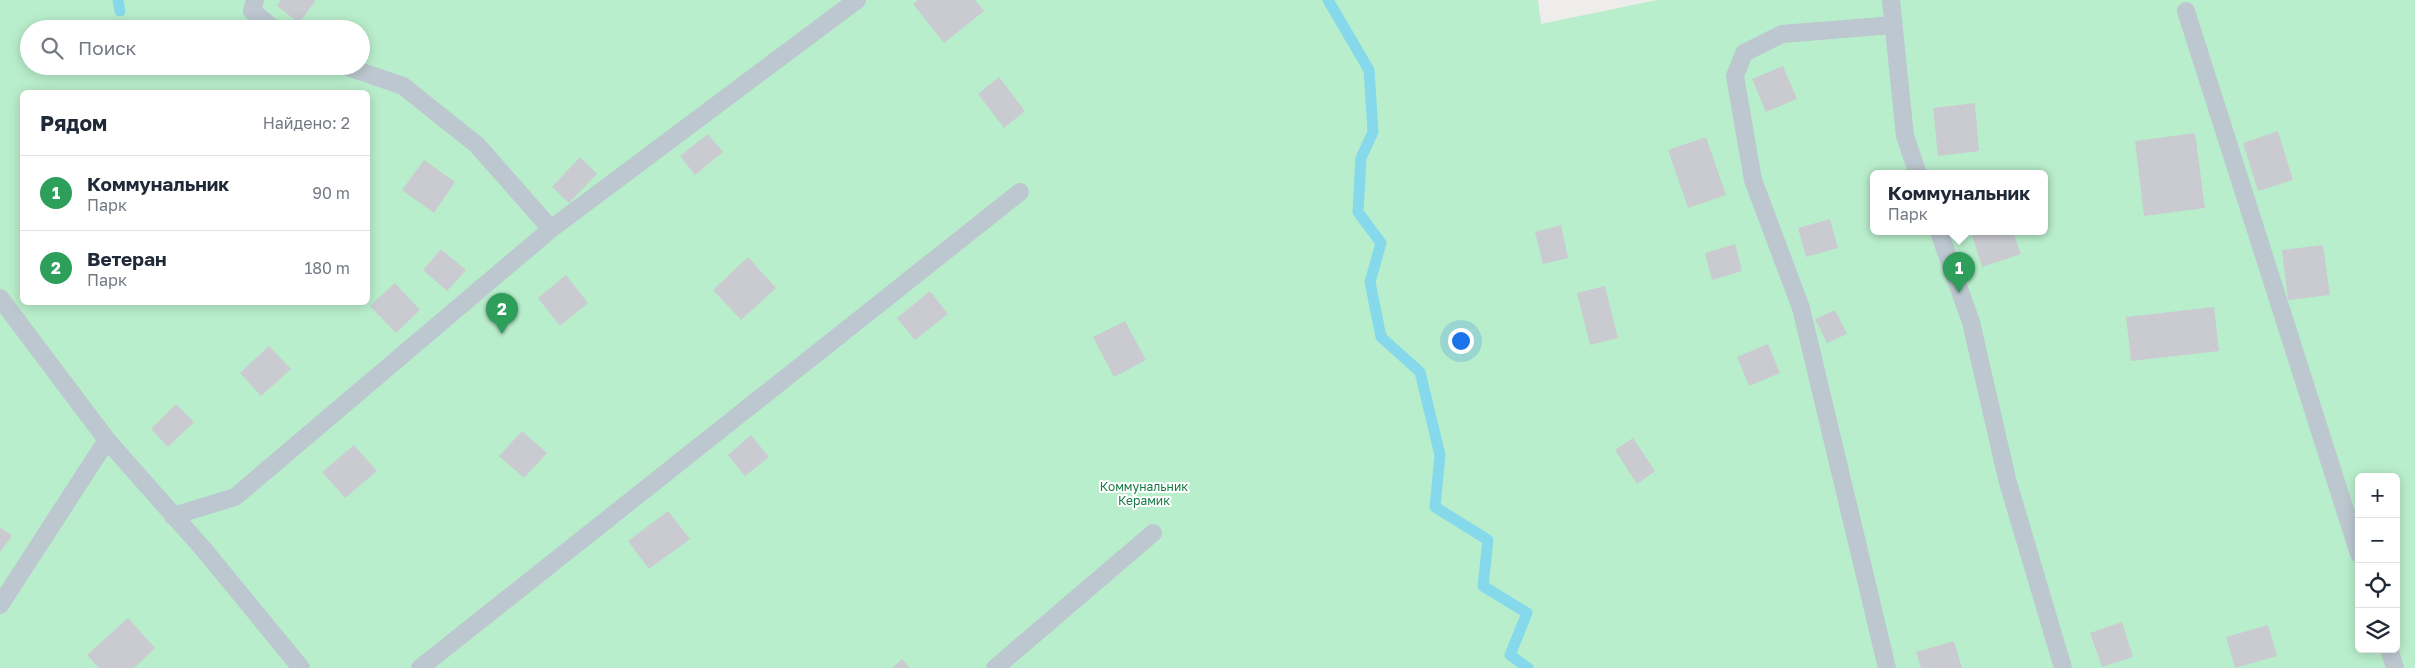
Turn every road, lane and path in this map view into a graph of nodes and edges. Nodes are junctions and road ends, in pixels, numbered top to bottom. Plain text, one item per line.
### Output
1 (255, 0) edge
2 (856, 0) edge
3 (1891, 0) edge
4 (2186, 11) dead end
5 (263, 20) edge
6 (1894, 25) junction
7 (370, 75) edge
8 (1917, 170) edge
9 (1020, 192) dead end
10 (551, 229) junction
11 (1940, 235) edge
12 (0, 298) edge
13 (107, 440) junction
14 (173, 516) junction
15 (1153, 533) dead end
16 (2355, 541) edge
17 (0, 605) edge
18 (2390, 653) edge
19 (301, 668) edge
20 (420, 668) edge
21 (996, 668) edge
22 (1888, 668) edge
23 (2063, 668) edge
24 (2395, 668) edge

1 - 5 lane
2 - 10 lane
3 - 6 lane
4 - 16 lane
6 - 8 lane
6 - 22 lane
7 - 10 lane
9 - 20 lane
10 - 14 lane
11 - 23 lane
12 - 13 lane
13 - 14 lane
13 - 17 lane
14 - 19 lane
15 - 21 lane
18 - 24 lane

